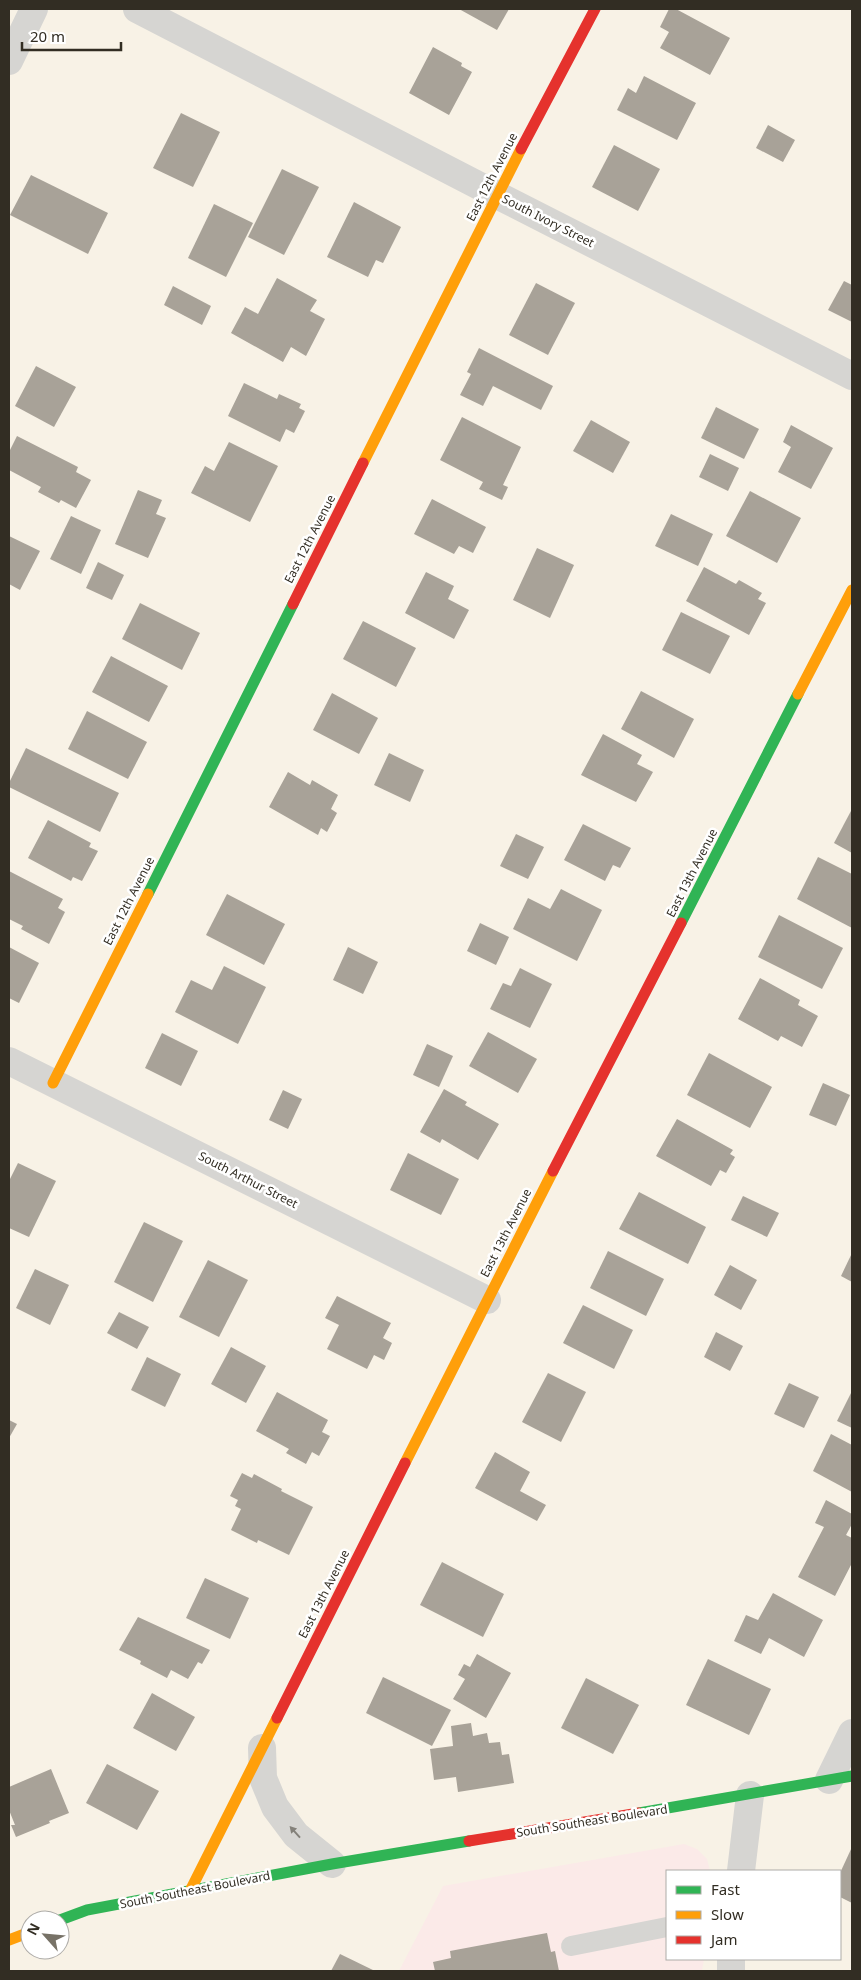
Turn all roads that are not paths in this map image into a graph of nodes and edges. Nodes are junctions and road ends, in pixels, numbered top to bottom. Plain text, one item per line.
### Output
1 (34, 9) edge
2 (137, 9) edge
3 (595, 9) edge
4 (9, 61) edge
5 (497, 195) junction
6 (852, 376) edge
7 (852, 590) edge
8 (9, 1061) edge
9 (53, 1083) junction
10 (487, 1300) junction
11 (852, 1733) edge
12 (262, 1748) junction
13 (840, 1778) edge
14 (750, 1795) junction
15 (332, 1864) junction
16 (741, 1870) edge
17 (190, 1891) junction
18 (70, 1916) edge
19 (666, 1926) edge
20 (571, 1946) dead end

1 - 4 street
2 - 5 street, South Ivory Street
3 - 5 street, East 12th Avenue
5 - 6 street, South Ivory Street
5 - 9 street, East 12th Avenue
7 - 10 street, East 13th Avenue
8 - 9 street, South Arthur Street
9 - 10 street, South Arthur Street
10 - 12 street, East 13th Avenue
11 - 13 street
15 -> 12 street
12 - 17 street, East 13th Avenue
13 - 14 street, South Southeast Boulevard
14 - 15 street, South Southeast Boulevard
14 - 16 street
15 - 17 street, South Southeast Boulevard
17 - 18 street, South Southeast Boulevard
19 - 20 lane

